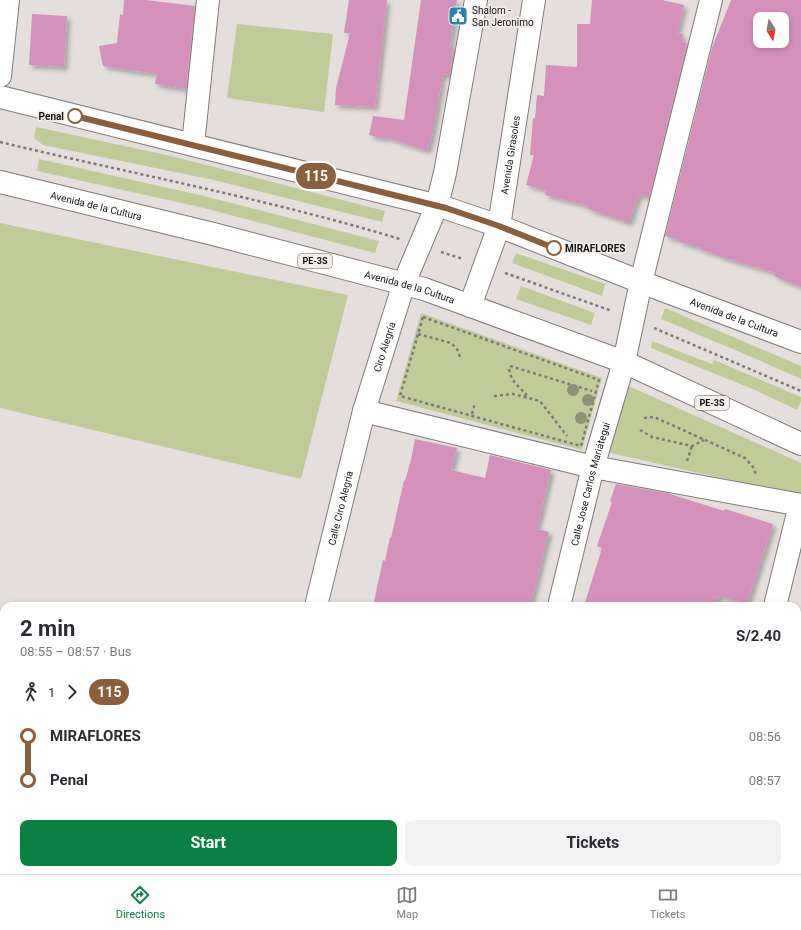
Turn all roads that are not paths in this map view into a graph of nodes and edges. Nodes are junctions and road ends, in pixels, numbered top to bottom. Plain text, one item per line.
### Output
1 (8, 0) edge
2 (208, 0) edge
3 (476, 0) edge
4 (534, 0) edge
5 (711, 0) edge
6 (0, 76) edge
7 (0, 97) edge
8 (193, 145) junction
9 (0, 182) edge
10 (437, 205) junction
11 (499, 226) junction
12 (641, 282) junction
13 (404, 283) junction
14 (470, 306) junction
15 (801, 342) edge
16 (624, 362) junction
17 (364, 411) junction
18 (801, 444) edge
19 (593, 467) junction
20 (801, 505) edge
21 (317, 602) edge
22 (560, 602) edge
23 (776, 602) edge

1 - 6 main road
2 - 8 main road
3 - 10 main road
4 - 11 main road, Avenida Girasoles
5 - 12 main road, Calle Jose Carlos Mariátegui
7 - 8 main road, Avenida de la Cultura
8 - 10 main road, Avenida de la Cultura
9 - 13 main road, Avenida de la Cultura / PE-3S
10 - 11 main road, Avenida de la Cultura
10 - 13 main road
11 - 12 main road, Avenida de la Cultura
11 - 14 main road, Avenida Girasoles
12 - 15 main road, Avenida de la Cultura
12 - 16 main road, Calle Jose Carlos Mariátegui
13 - 14 main road, Avenida de la Cultura / PE-3S
13 - 17 main road, Ciro Alegría
14 - 16 main road, Avenida de la Cultura / PE-3S
16 - 18 main road, Avenida de la Cultura / PE-3S
16 - 19 main road, Calle Jose Carlos Mariátegui
17 - 19 main road
17 - 21 main road, Calle Ciro Alegria
19 - 20 main road
19 - 22 main road, Calle Jose Carlos Mariátegui
20 - 23 main road

